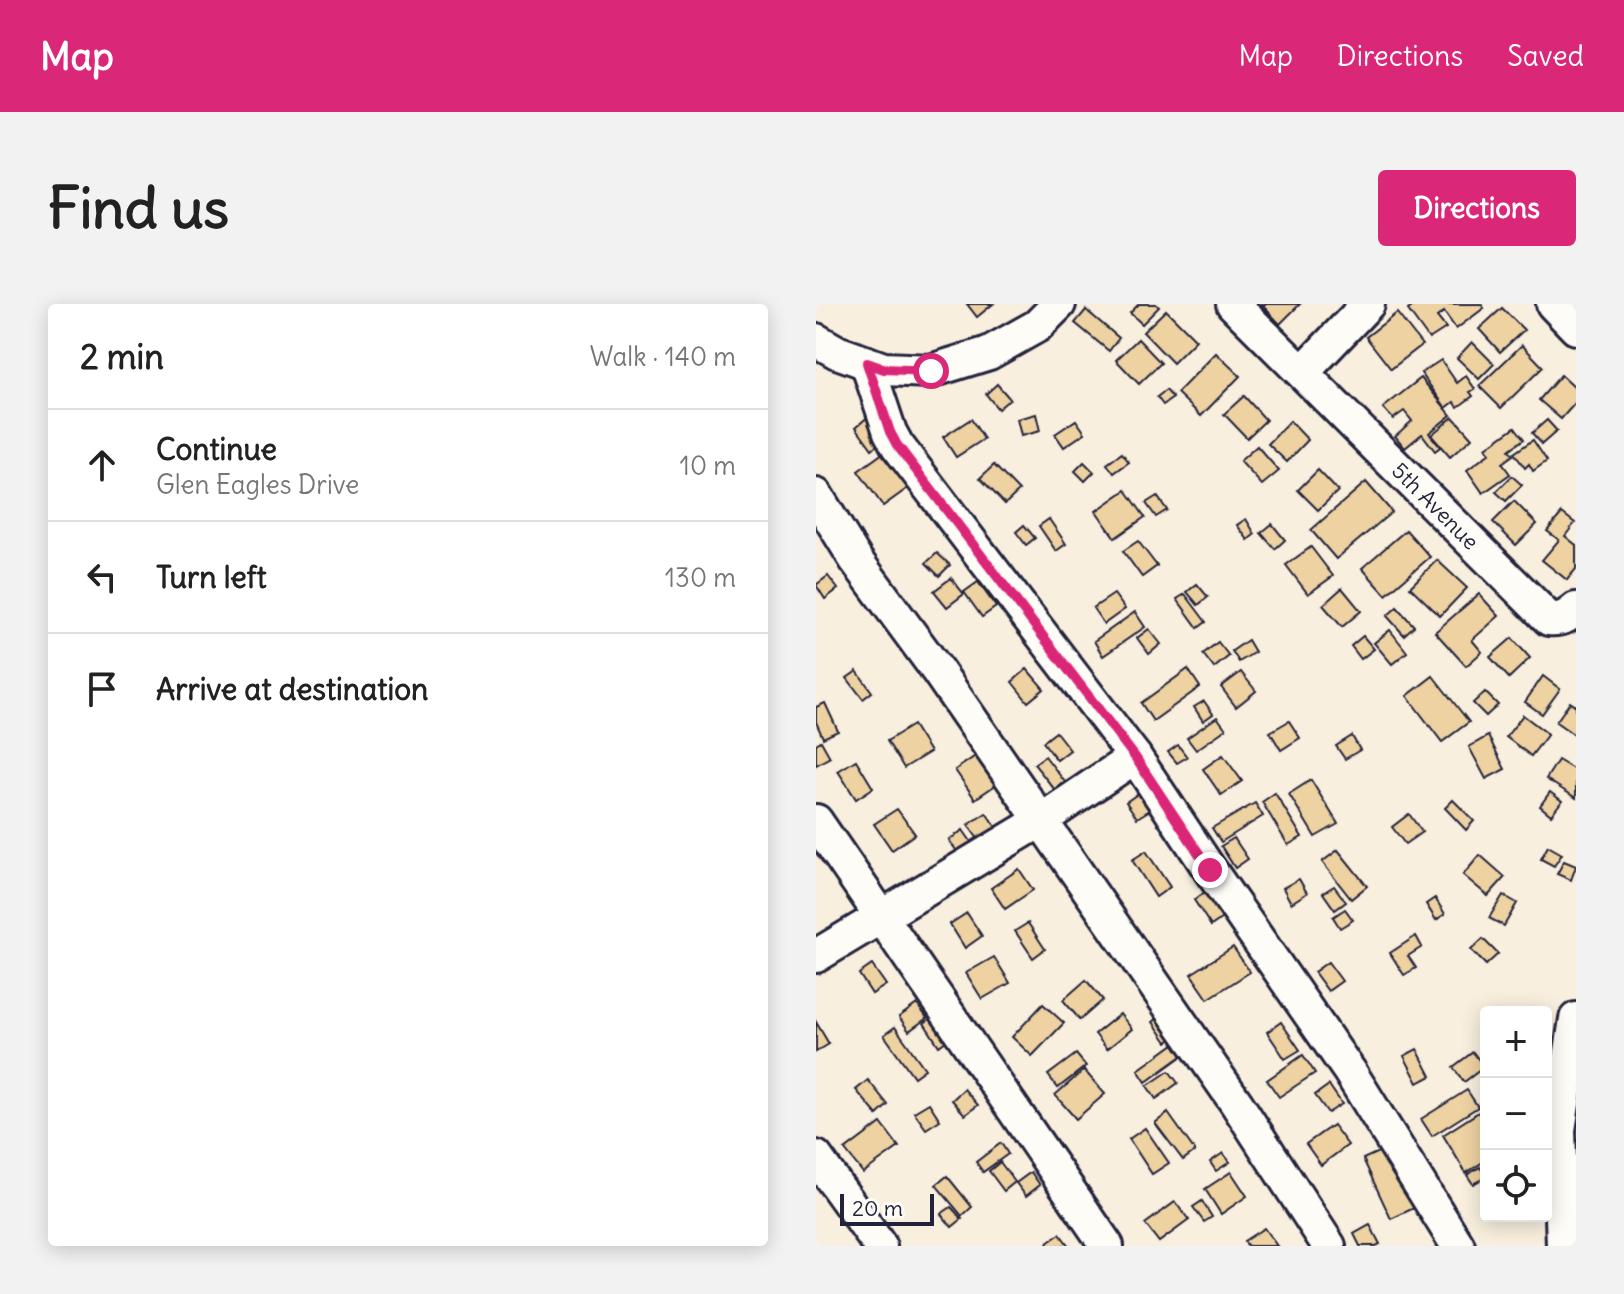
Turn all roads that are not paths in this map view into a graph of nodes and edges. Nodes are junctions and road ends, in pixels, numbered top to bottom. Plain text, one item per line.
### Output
1 (1059, 304) edge
2 (1233, 304) edge
3 (1368, 304) edge
4 (1553, 304) edge
5 (1576, 328) edge
6 (816, 340) edge
7 (867, 363) junction
8 (1303, 372) junction
9 (816, 495) edge
10 (1576, 609) edge
11 (1135, 757) junction
12 (816, 821) edge
13 (1040, 821) junction
14 (882, 915) junction
15 (816, 956) edge
16 (1576, 1019) edge
17 (816, 1157) edge
18 (880, 1246) edge
19 (1107, 1246) edge
20 (1329, 1246) edge
21 (1458, 1246) edge
22 (1563, 1246) edge

1 - 7 street
2 - 8 street, 5th Avenue
3 - 8 street
4 - 5 street
6 - 7 street
7 - 11 street
8 - 10 street, 5th Avenue
9 - 13 street
11 - 13 street
11 - 21 street
12 - 14 street
13 - 14 street
13 - 20 street
14 - 15 street
14 - 19 street
16 - 22 street
17 - 18 street

